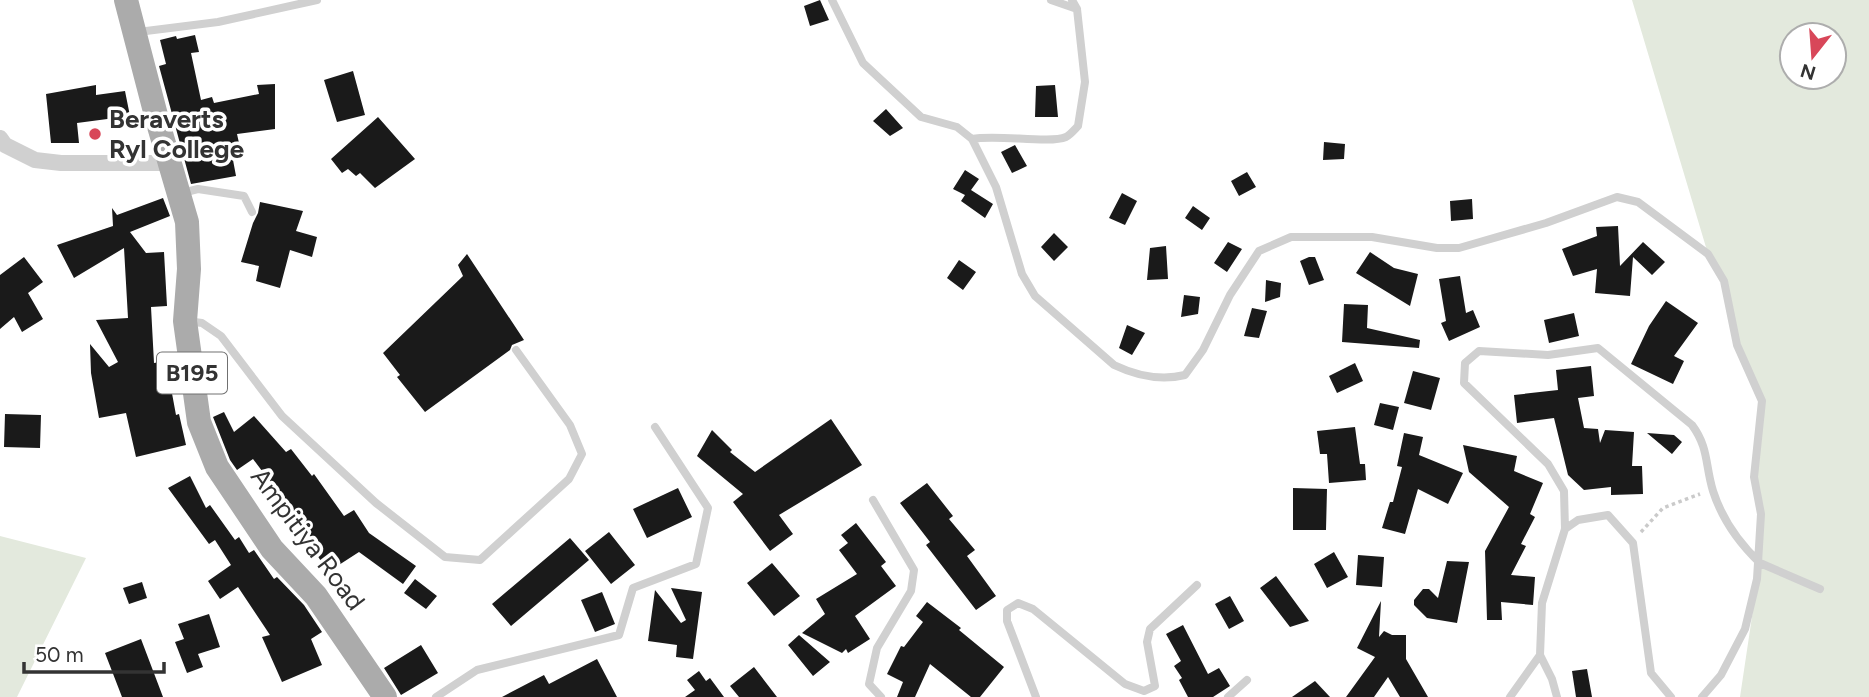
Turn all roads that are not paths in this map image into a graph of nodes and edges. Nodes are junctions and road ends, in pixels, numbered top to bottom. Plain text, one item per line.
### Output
1 (126, 0) edge
2 (317, 0) edge
3 (832, 0) edge
4 (1051, 0) edge
5 (1072, 0) edge
6 (1077, 9) junction
7 (135, 32) junction
8 (0, 138) edge
9 (972, 139) junction
10 (169, 163) junction
11 (179, 194) junction
12 (252, 212) dead end
13 (185, 321) junction
14 (516, 350) dead end
15 (655, 427) dead end
16 (873, 500) dead end
17 (1565, 529) junction
18 (1760, 564) junction
19 (1196, 585) dead end
20 (1821, 589) dead end
21 (1540, 655) junction
22 (1247, 680) dead end
23 (385, 697) edge
24 (436, 697) edge
25 (880, 697) edge
26 (1036, 697) edge
27 (1228, 697) edge
28 (1510, 697) edge
29 (1557, 697) edge
30 (1671, 697) edge
31 (1702, 697) edge

1 - 7 main road, Ampitiya Road / B195
2 - 7 lane
3 - 9 lane
4 - 6 lane
5 - 6 lane
6 - 9 lane
7 - 10 main road, Ampitiya Road / B195
8 - 10 street
9 - 18 lane
10 - 11 main road, Ampitiya Road / B195
11 - 12 lane
11 - 13 main road, Ampitiya Road / B195
13 - 14 lane
13 - 23 main road, Ampitiya Road / B195
15 - 24 lane
16 - 25 lane
17 - 18 lane
17 - 21 lane
17 - 30 lane
18 - 20 lane
18 - 31 lane
19 - 26 lane
21 - 28 lane
21 - 29 lane
22 - 27 lane

